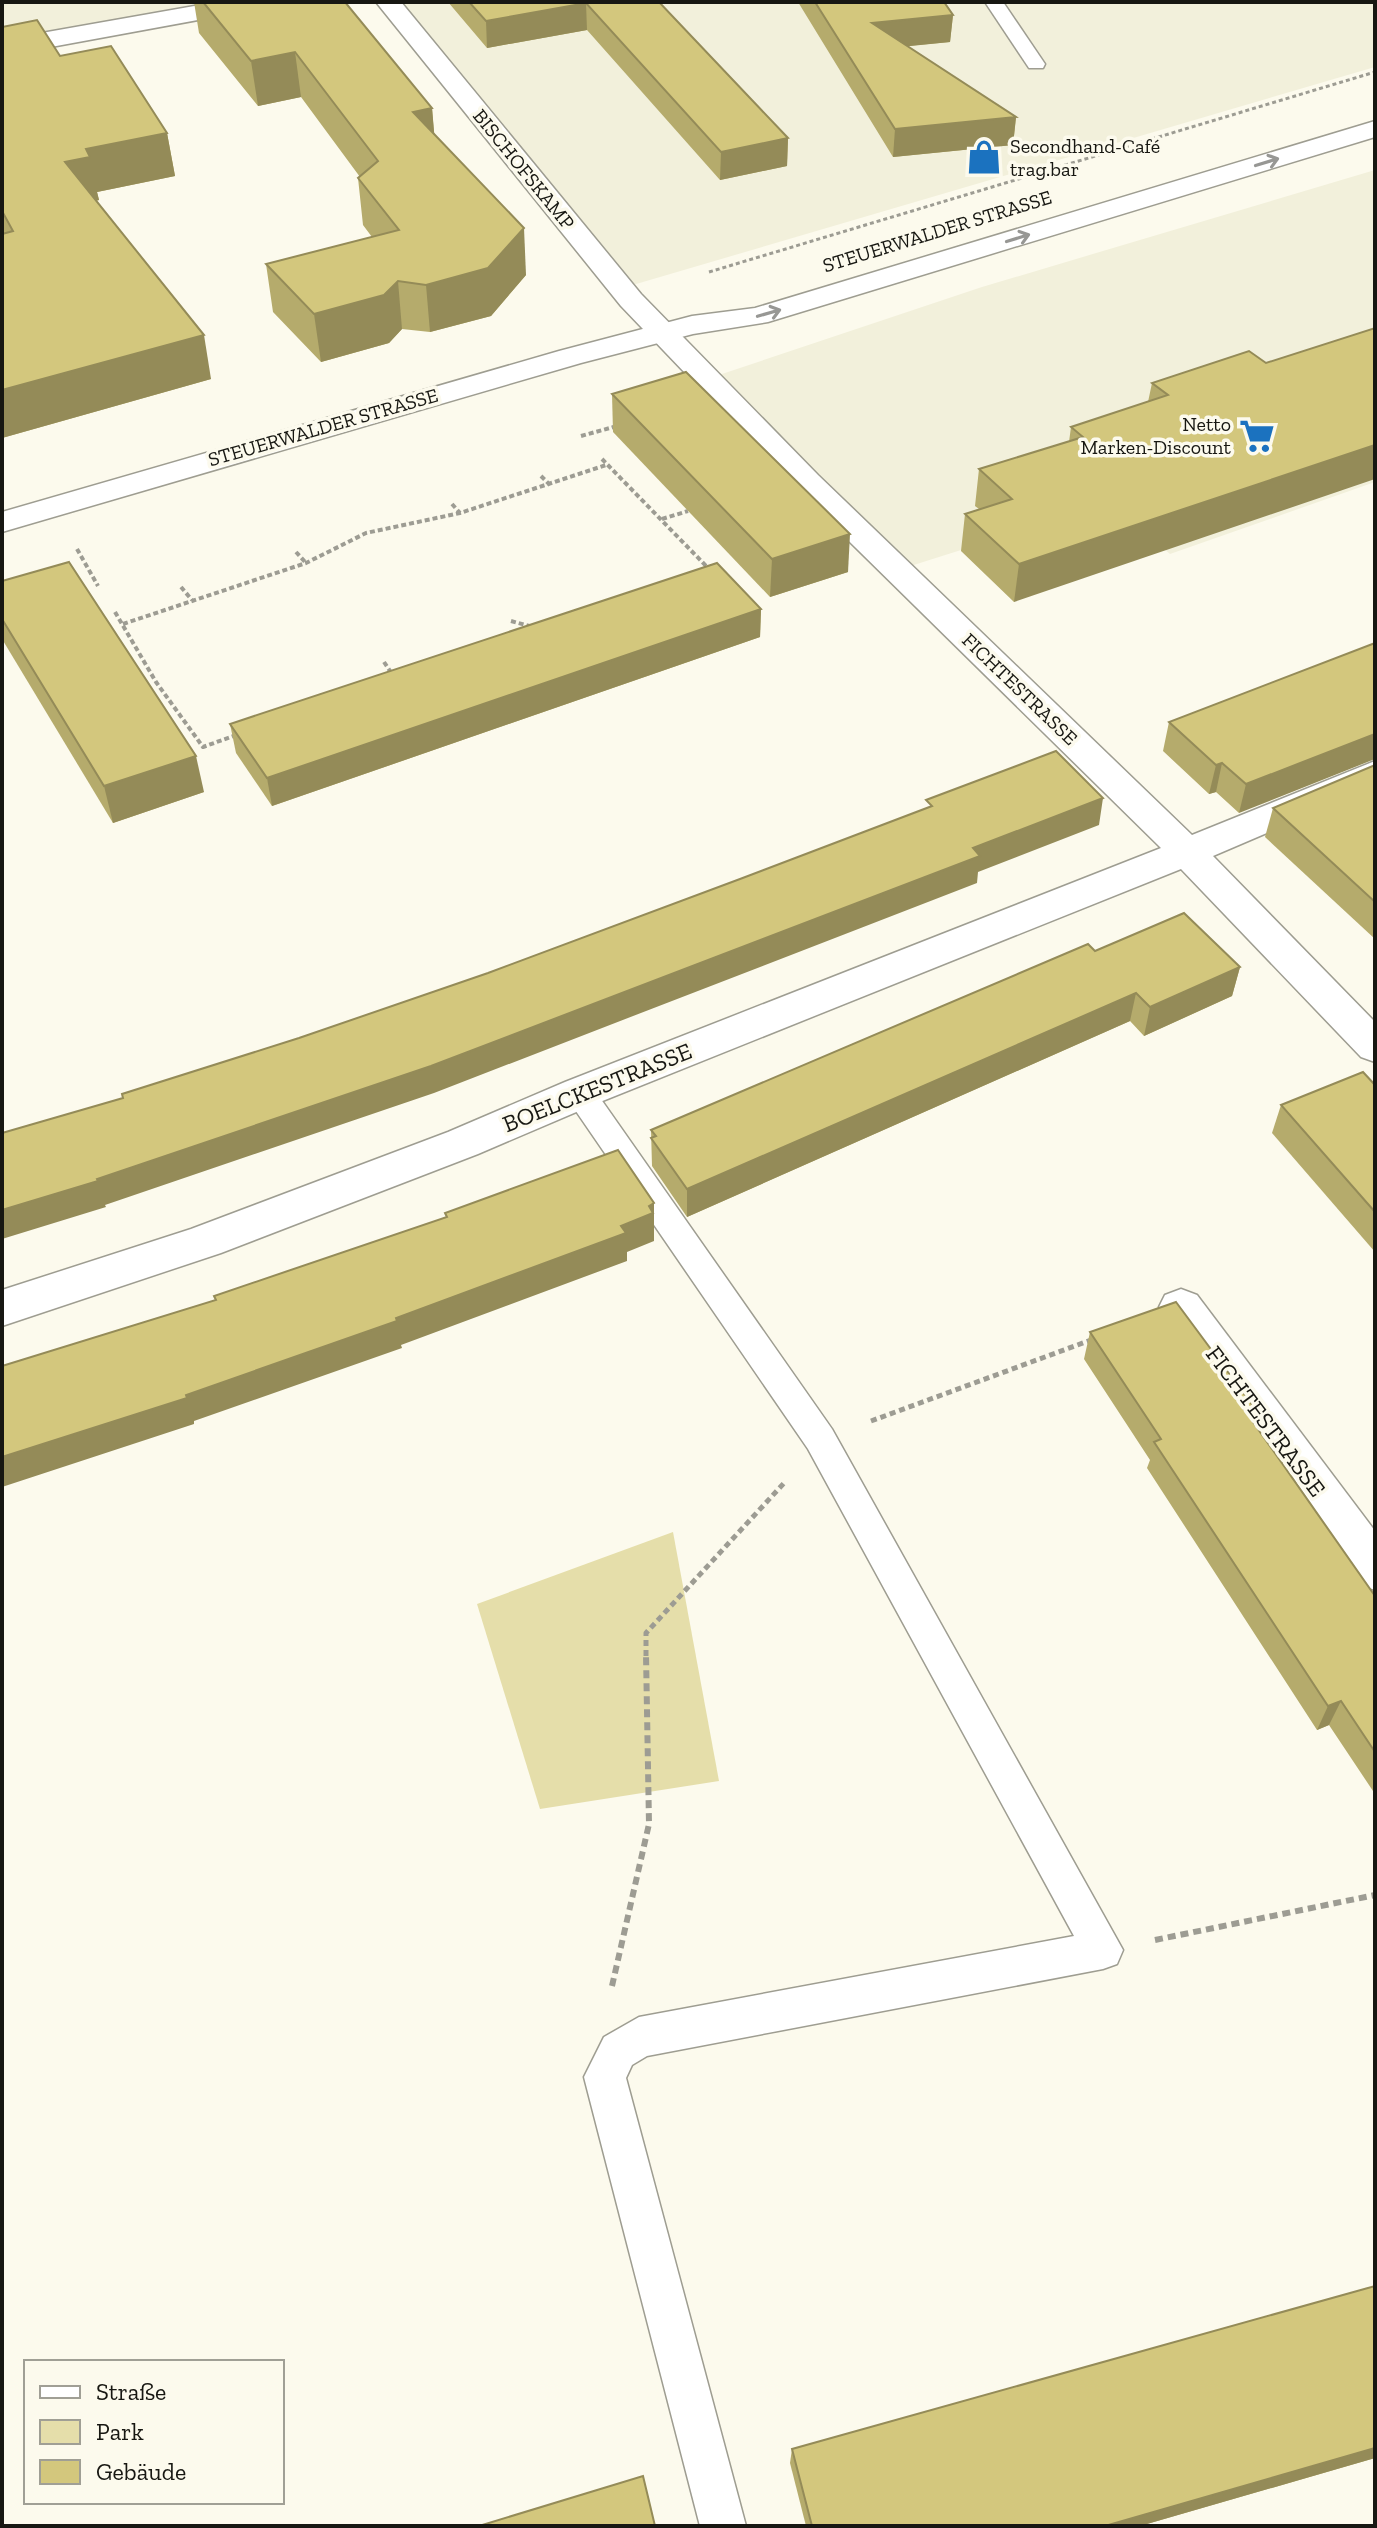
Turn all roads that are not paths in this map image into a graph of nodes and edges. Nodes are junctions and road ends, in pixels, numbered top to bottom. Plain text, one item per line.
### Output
1 (258, 2) edge
2 (388, 2) edge
3 (994, 2) edge
4 (2, 48) edge
5 (1036, 64) dead end
6 (1375, 129) edge
7 (732, 294) dead end
8 (678, 329) junction
9 (2, 522) edge
10 (1375, 773) edge
11 (1187, 852) junction
12 (1375, 1047) edge
13 (580, 1093) junction
14 (1181, 1307) edge
15 (2, 1308) edge
16 (1367, 1542) edge
17 (723, 2526) edge

1 - 4 street
2 - 8 street, BISCHOFSKAMP
3 - 5 lane
8 -> 6 street, STEUERWALDER STRASSE
7 - 8 street, STEUERWALDER STRASSE
8 - 9 street, STEUERWALDER STRASSE
8 - 11 street, FICHTESTRASSE
10 - 11 street, BOELCKESTRASSE
11 - 12 street, FICHTESTRASSE
11 - 13 street, BOELCKESTRASSE
13 - 15 street, BOELCKESTRASSE
13 - 17 lane
14 - 16 street, FICHTESTRASSE

